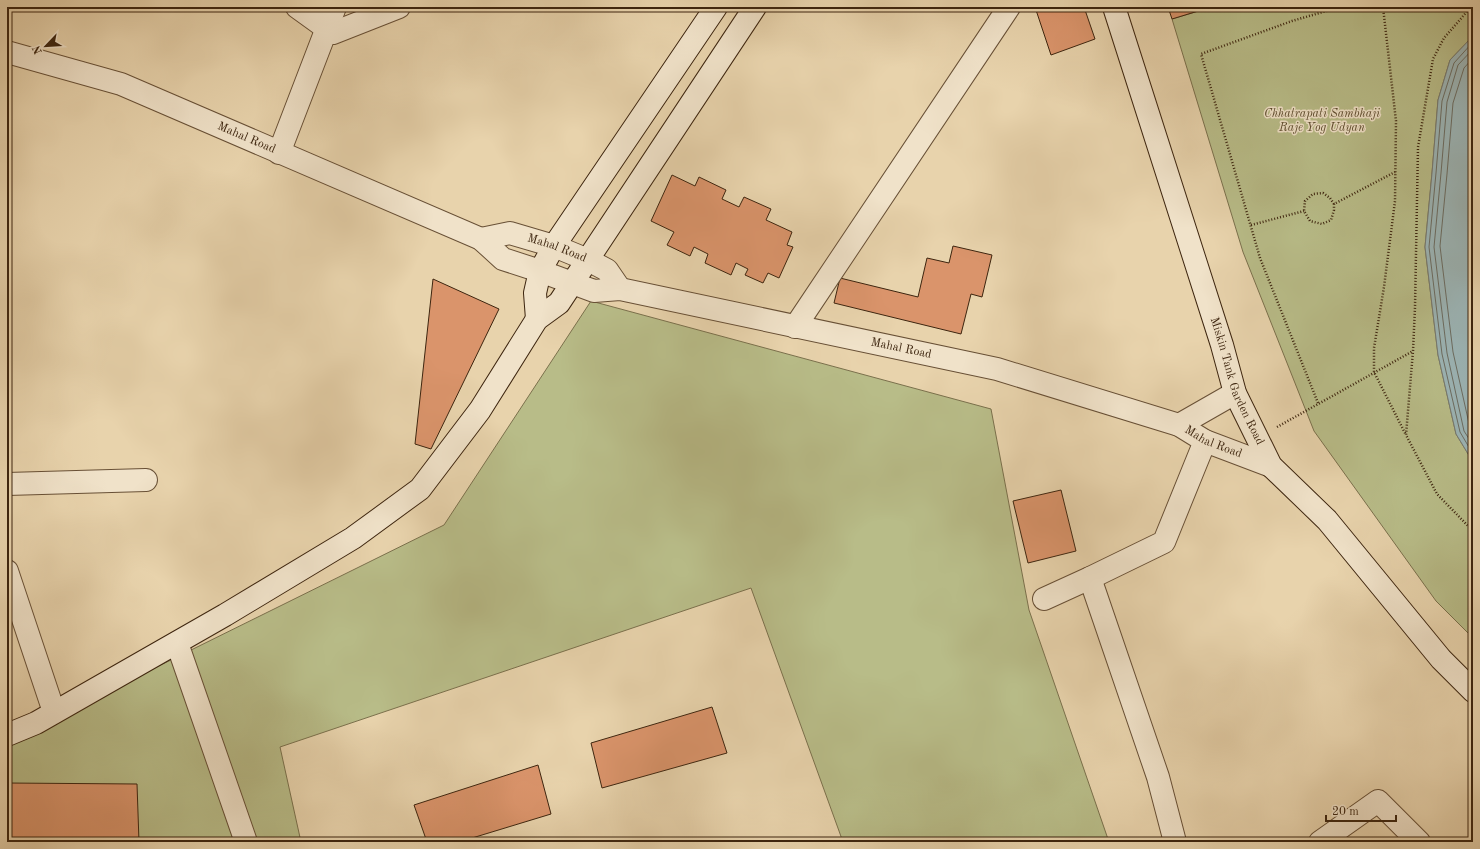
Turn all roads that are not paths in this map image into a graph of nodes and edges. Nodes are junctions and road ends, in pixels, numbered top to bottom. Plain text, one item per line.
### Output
1 (297, 7) edge
2 (335, 7) edge
3 (399, 7) edge
4 (716, 7) edge
5 (755, 7) edge
6 (1009, 7) edge
7 (1114, 7) edge
8 (327, 28) junction
9 (7, 52) edge
10 (279, 153) junction
11 (481, 239) junction
12 (554, 246) junction
13 (588, 260) junction
14 (540, 271) junction
15 (572, 284) junction
16 (620, 289) junction
17 (537, 319) junction
18 (795, 327) junction
19 (1235, 393) junction
20 (1179, 425) junction
21 (1205, 441) junction
22 (1271, 466) junction
23 (146, 480) dead end
24 (7, 484) edge
25 (7, 571) edge
26 (1090, 578) junction
27 (1044, 599) dead end
28 (177, 643) junction
29 (1473, 691) edge
30 (54, 712) junction
31 (7, 735) edge
32 (246, 842) edge
33 (1175, 842) edge
34 (1320, 842) edge
35 (1419, 842) edge

1 - 8 street
2 - 8 street
3 - 8 street
4 - 12 street
5 - 13 street
6 - 18 street
7 - 19 street, Miskin Tank Garden Road
8 - 10 street
9 - 10 street, Mahal Road
10 - 11 street, Mahal Road
11 - 12 street, Mahal Road
11 - 14 street, Mahal Road
12 - 13 street, Mahal Road
12 - 14 street
13 - 15 street
13 - 16 street, Mahal Road
14 - 15 street, Mahal Road
14 - 17 street
15 - 16 street, Mahal Road
15 - 17 street
16 - 18 street, Mahal Road
17 - 28 street
18 - 20 street, Mahal Road
19 - 20 street, Mahal Road
19 - 22 street, Miskin Tank Garden Road
20 - 21 street, Mahal Road
21 - 22 street, Mahal Road
21 - 26 street
22 - 29 street, Miskin Tank Garden Road
23 - 24 street
25 - 30 street
26 - 27 street
26 - 33 street
28 - 30 street
28 - 32 street
30 - 31 street
34 - 35 street

